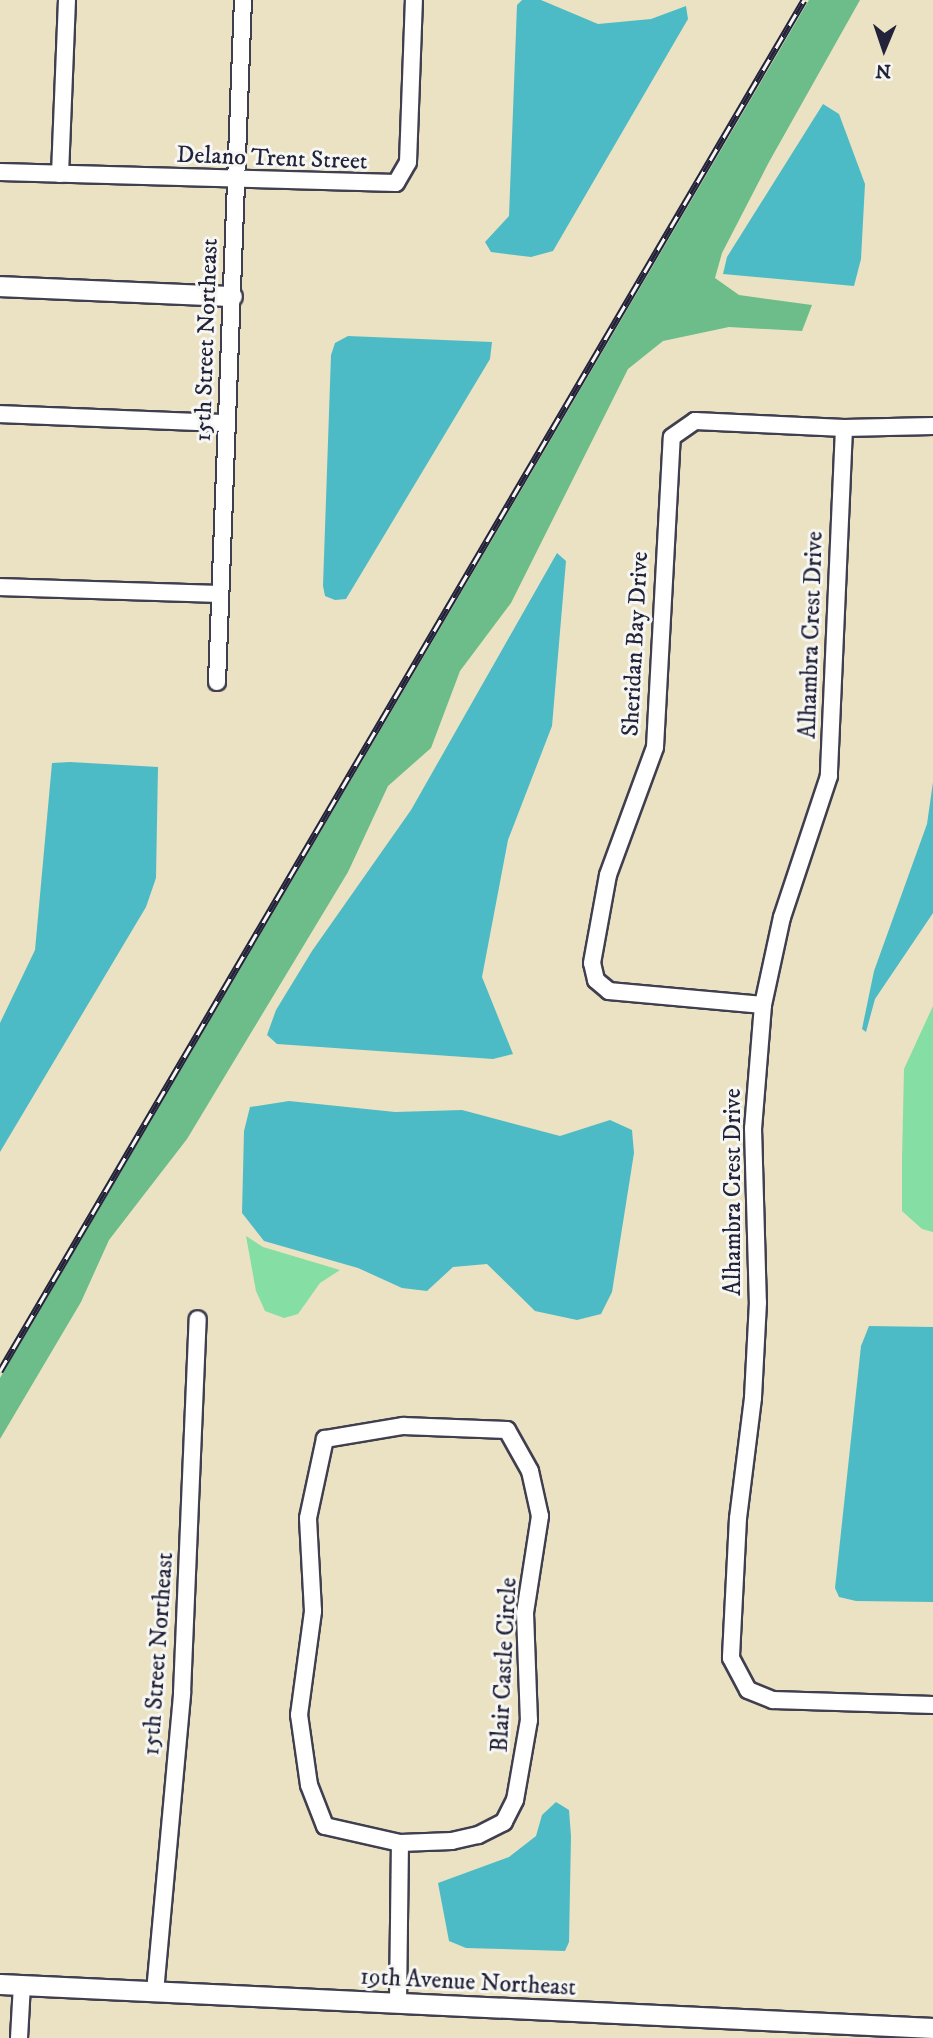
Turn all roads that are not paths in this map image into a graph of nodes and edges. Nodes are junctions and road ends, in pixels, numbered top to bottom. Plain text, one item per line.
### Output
1 (67, 0) edge
2 (243, 0) edge
3 (414, 0) edge
4 (0, 172) edge
5 (60, 173) junction
6 (236, 181) junction
7 (0, 286) edge
8 (232, 296) junction
9 (0, 414) edge
10 (227, 423) junction
11 (933, 426) edge
12 (844, 428) junction
13 (0, 587) edge
14 (220, 594) junction
15 (217, 682) dead end
16 (763, 1005) junction
17 (198, 1319) dead end
18 (933, 1705) edge
19 (400, 1843) junction
20 (0, 1984) edge
21 (22, 1985) junction
22 (155, 1992) junction
23 (398, 2004) junction
24 (933, 2028) edge
25 (19, 2038) edge

1 - 5 street
2 - 6 street, 15th Street Northeast
3 - 6 street, Delano Trent Street
4 - 5 street, Delano Trent Street
5 - 6 street, Delano Trent Street
6 - 8 street, 15th Street Northeast
7 - 8 street
8 - 10 street, 15th Street Northeast
9 - 10 street
10 - 14 street, 15th Street Northeast
11 - 12 street, Sheridan Bay Drive
12 - 16 street, Alhambra Crest Drive
12 - 16 street, Sheridan Bay Drive
13 - 14 street
14 - 15 street, 15th Street Northeast
16 - 18 street, Alhambra Crest Drive
17 - 22 street, 15th Street Northeast
19 - 19 street, Blair Castle Circle
19 - 23 street
20 - 21 street, 19th Avenue Northeast
21 - 22 street, 19th Avenue Northeast
21 - 25 street
22 - 23 street, 19th Avenue Northeast
23 - 24 street, 19th Avenue Northeast

